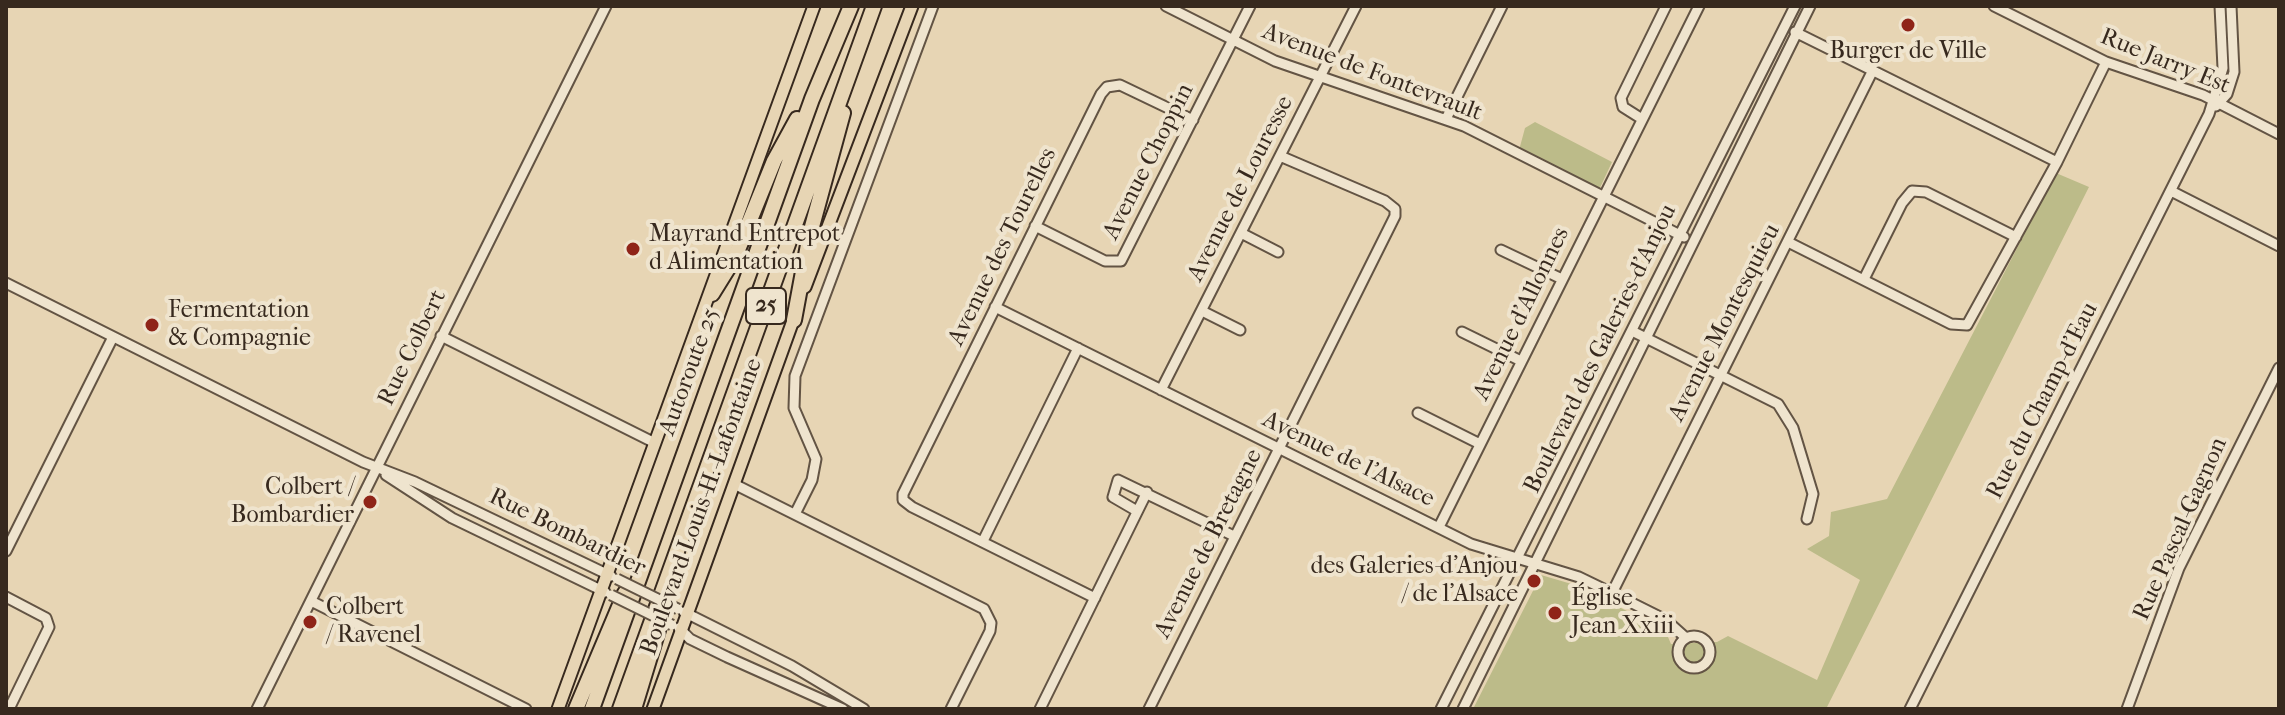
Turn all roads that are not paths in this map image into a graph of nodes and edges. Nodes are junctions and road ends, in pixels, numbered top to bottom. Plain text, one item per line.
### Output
1 (606, 6) edge
2 (814, 6) edge
3 (851, 6) edge
4 (874, 6) edge
5 (912, 6) edge
6 (933, 6) edge
7 (1166, 6) edge
8 (1250, 6) edge
9 (1356, 6) edge
10 (1502, 6) edge
11 (1666, 6) edge
12 (1699, 6) edge
13 (1795, 6) edge
14 (1810, 6) edge
15 (2220, 6) edge
16 (2231, 6) edge
17 (1999, 7) edge
18 (1784, 26) junction
19 (1797, 33) junction
20 (1233, 40) junction
21 (854, 58) junction
22 (2106, 62) junction
23 (1873, 70) junction
24 (821, 77) junction
25 (1319, 78) junction
26 (2216, 101) junction
27 (1446, 119) junction
28 (1642, 119) junction
29 (1193, 120) junction
30 (2279, 134) edge
31 (1280, 156) junction
32 (2057, 162) junction
33 (2171, 191) junction
34 (1603, 197) junction
35 (1035, 226) junction
36 (1241, 233) junction
37 (1680, 235) junction
38 (2016, 237) junction
39 (1693, 242) junction
40 (1788, 242) junction
41 (2279, 246) edge
42 (1501, 250) dead end
43 (1278, 252) dead end
44 (1562, 279) junction
45 (1864, 279) junction
46 (6, 283) edge
47 (712, 294) junction
48 (995, 307) junction
49 (1202, 311) junction
50 (794, 320) junction
51 (1240, 330) dead end
52 (1632, 331) junction
53 (1462, 332) dead end
54 (441, 336) junction
55 (113, 337) junction
56 (1645, 338) junction
57 (1078, 348) junction
58 (1521, 361) junction
59 (2279, 368) edge
60 (1721, 376) junction
61 (1161, 390) junction
62 (1418, 413) dead end
63 (655, 443) junction
64 (1480, 444) junction
65 (1279, 449) junction
66 (377, 468) junction
67 (734, 484) junction
68 (1147, 492) junction
69 (668, 498) junction
70 (1137, 511) junction
71 (795, 514) junction
72 (1807, 519) dead end
73 (1439, 527) junction
74 (1234, 536) junction
75 (983, 541) junction
76 (6, 551) edge
77 (678, 553) junction
78 (1518, 559) junction
79 (1533, 563) junction
80 (612, 576) junction
81 (606, 592) junction
82 (1612, 593) junction
83 (6, 597) edge
84 (1095, 598) junction
85 (311, 601) junction
86 (683, 612) junction
87 (677, 627) junction
88 (1686, 638) dead end
89 (1450, 689) junction
90 (1468, 698) junction
91 (9, 709) edge
92 (257, 709) edge
93 (526, 709) edge
94 (558, 709) edge
95 (576, 709) edge
96 (592, 709) edge
97 (620, 709) edge
98 (634, 709) edge
99 (653, 709) edge
100 (843, 709) edge
101 (864, 709) edge
102 (951, 709) edge
103 (1040, 709) edge
104 (1149, 709) edge
105 (1441, 709) edge
106 (1463, 709) edge
107 (1910, 709) edge
108 (2127, 709) edge

1 - 54 street, Rue Colbert
2 - 47 main road
3 - 24 highway, Autoroute 25 / 25
4 - 21 highway, Autoroute 25 / 25
5 - 50 main road, Boulevard Louis-H.-Lafontaine
6 - 71 street, Boulevard Louis-H.-Lafontaine
7 - 20 street, Avenue de Fontevrault
8 - 20 street, Avenue Choppin
9 - 25 street, Avenue de Louresse
10 - 27 street
11 - 28 street
12 - 28 street, Avenue d'Allonnes
13 - 18 street, Boulevard des Galeries-d'Anjou
14 - 19 street, Boulevard des Galeries-d'Anjou
15 - 26 street
16 - 26 street, Rue du Champ-d'Eau
17 - 22 street, Rue Jarry Est
18 - 19 street
18 - 37 street, Boulevard des Galeries-d'Anjou
19 - 23 street
19 - 39 street, Boulevard des Galeries-d'Anjou
20 - 25 street, Avenue de Fontevrault
20 - 29 street, Avenue Choppin
21 - 50 highway
21 - 77 highway, Autoroute 25 / 25
22 - 26 street, Rue Jarry Est
22 - 32 street
23 - 32 street
23 - 40 street, Avenue Montesquieu
24 - 47 highway
24 - 69 highway, Autoroute 25 / 25
25 - 27 street, Avenue de Fontevrault
25 - 31 street, Avenue de Louresse
26 - 30 street, Rue Jarry Est
26 - 33 street, Rue du Champ-d'Eau
27 - 34 street, Avenue de Fontevrault
28 - 34 street, Avenue d'Allonnes
29 - 35 street, Avenue des Tourelles
29 - 35 street, Avenue Choppin
31 - 36 street, Avenue de Louresse
31 - 65 street, Avenue de Bretagne
32 - 38 street
33 - 41 street
33 - 107 street, Rue du Champ-d'Eau
34 - 37 street, Avenue de Fontevrault
34 - 44 street, Avenue d'Allonnes
35 - 48 street, Avenue des Tourelles
36 - 43 street
36 - 49 street, Avenue de Louresse
37 - 39 street, Avenue de Fontevrault
37 - 52 street, Boulevard des Galeries-d'Anjou
38 - 45 street
38 - 45 street
39 - 56 street, Boulevard des Galeries-d'Anjou
40 - 45 street
40 - 60 street, Avenue Montesquieu
42 - 44 street
44 - 58 street, Avenue d'Allonnes
46 - 55 street, Rue Bombardier
47 - 63 main road
48 - 57 street, Avenue de l'Alsace
48 - 75 street, Avenue des Tourelles
49 - 51 street
49 - 61 street, Avenue de Louresse
50 - 67 main road, Boulevard Louis-H.-Lafontaine
52 - 56 street
52 - 78 street, Boulevard des Galeries-d'Anjou
53 - 58 street
54 - 63 street
54 - 66 street, Rue Colbert
55 - 66 street, Rue Bombardier
55 - 76 street
56 - 60 street
56 - 79 street, Boulevard des Galeries-d'Anjou
57 - 61 street, Avenue de l'Alsace
57 - 75 street
58 - 64 street, Avenue d'Allonnes
59 - 108 street, Rue Pascal-Gagnon
60 - 72 street
60 - 82 street, Avenue Montesquieu
61 - 65 street, Avenue de l'Alsace
62 - 64 street
63 - 80 main road
64 - 73 street, Avenue d'Allonnes
65 - 73 street, Avenue de l'Alsace
65 - 74 street, Avenue de Bretagne
66 - 80 street, Rue Bombardier
66 - 81 street, Rue Bombardier
66 - 85 street, Rue Colbert
67 - 71 street
67 - 86 main road, Boulevard Louis-H.-Lafontaine
68 - 70 street
68 - 70 street
68 - 74 street
69 - 95 highway
69 - 96 highway, Autoroute 25 / 25
70 - 84 street
71 - 102 street
73 - 78 street, Avenue de l'Alsace
74 - 104 street, Avenue de Bretagne
75 - 84 street
77 - 97 highway, Autoroute 25 / 25
77 - 98 highway
78 - 79 street, Avenue de l'Alsace
78 - 89 street, Boulevard des Galeries-d'Anjou
79 - 82 street, Avenue de l'Alsace
79 - 90 street, Boulevard des Galeries-d'Anjou
80 - 81 main road
80 - 86 street, Rue Bombardier, bridge
81 - 87 street, Rue Bombardier, bridge
81 - 94 main road
82 - 88 street, Avenue de l'Alsace
83 - 91 street
84 - 103 street
85 - 92 street, Rue Colbert
85 - 93 street
86 - 87 main road, Boulevard Louis-H.-Lafontaine
86 - 101 street, Rue Bombardier
87 - 99 main road, Boulevard Louis-H.-Lafontaine
87 - 100 street, Rue Bombardier
89 - 90 street
89 - 105 street, Boulevard des Galeries-d'Anjou
90 - 106 street, Boulevard des Galeries-d'Anjou

